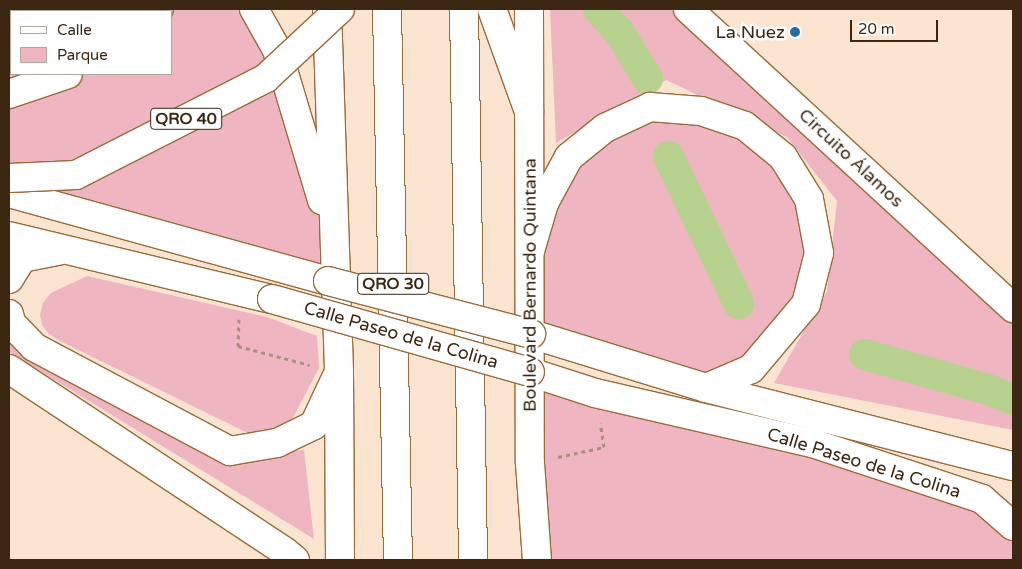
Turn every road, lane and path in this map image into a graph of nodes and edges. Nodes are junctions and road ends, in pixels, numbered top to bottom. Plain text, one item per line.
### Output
1 (254, 9) edge
2 (327, 9) edge
3 (340, 9) edge
4 (387, 9) edge
5 (464, 9) edge
6 (492, 9) edge
7 (529, 9) edge
8 (688, 9) edge
9 (65, 75) edge
10 (9, 94) edge
11 (529, 112) junction
12 (9, 178) edge
13 (9, 193) edge
14 (9, 236) edge
15 (333, 240) junction
16 (65, 249) junction
17 (530, 251) junction
18 (9, 279) edge
19 (241, 291) junction
20 (1013, 308) edge
21 (9, 314) edge
22 (9, 369) edge
23 (339, 372) junction
24 (706, 388) junction
25 (595, 392) junction
26 (530, 463) junction
27 (1013, 466) edge
28 (1013, 526) edge
29 (295, 560) edge
30 (340, 560) edge
31 (398, 560) edge
32 (473, 560) edge
33 (537, 560) edge

1 - 15 main road
2 - 15 main road
3 - 12 main road, QRO 40, bridge
4 - 31 main road, QRO 30
5 - 32 main road
6 - 11 main road
7 - 11 main road, Boulevard Bernardo Quintana
8 - 20 main road, Circuito Álamos
9 - 10 main road
11 - 17 main road, Boulevard Bernardo Quintana
13 - 24 main road, Calle Paseo de la Colina, bridge
14 - 16 main road, Calle Paseo de la Colina
15 - 23 main road
16 - 18 main road
16 - 19 main road, Calle Paseo de la Colina
17 - 24 main road
17 - 26 main road, Boulevard Bernardo Quintana
19 - 23 path
19 - 25 main road, Calle Paseo de la Colina, bridge
21 - 23 main road
22 - 29 main road
23 - 30 main road
24 - 27 main road, Calle Paseo de la Colina
25 - 26 path
25 - 28 main road, Calle Paseo de la Colina
26 - 33 main road, Boulevard Bernardo Quintana

